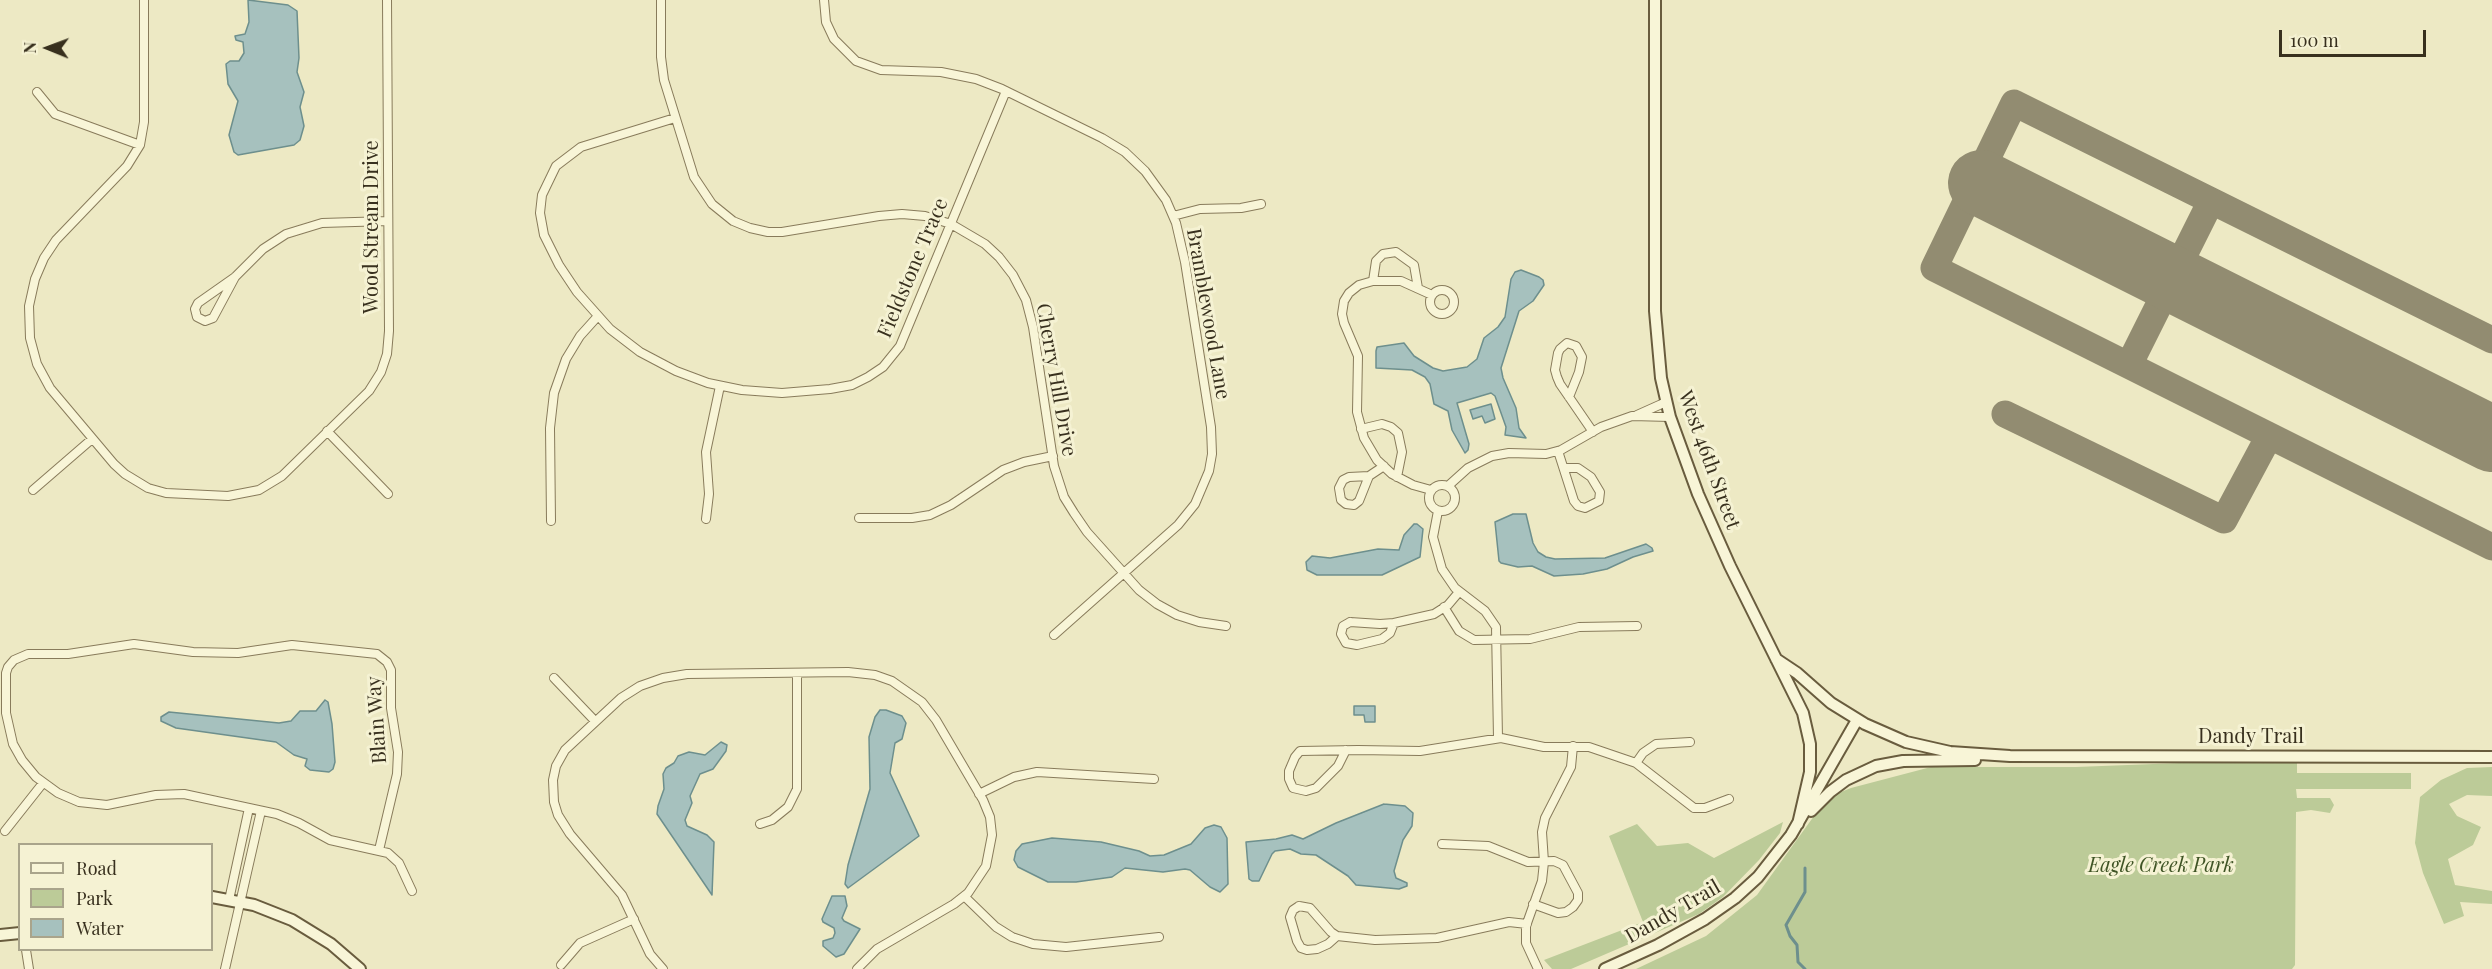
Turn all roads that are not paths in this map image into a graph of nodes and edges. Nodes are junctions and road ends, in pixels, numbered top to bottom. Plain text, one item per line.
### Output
1 (144, 0) edge
2 (387, 0) edge
3 (661, 0) edge
4 (824, 0) edge
5 (1654, 0) edge
6 (1006, 91) junction
7 (36, 92) dead end
8 (675, 118) junction
9 (140, 146) junction
10 (1261, 204) dead end
11 (1173, 216) junction
12 (388, 221) junction
13 (951, 224) junction
14 (235, 277) junction
15 (1373, 281) junction
16 (1418, 288) junction
17 (1432, 295) dead end
18 (598, 316) junction
19 (720, 386) junction
20 (1569, 397) junction
21 (1666, 402) junction
22 (1637, 415) junction
23 (1670, 417) junction
24 (1361, 429) junction
25 (327, 431) junction
26 (1593, 432) junction
27 (92, 439) junction
28 (1558, 451) junction
29 (1053, 456) junction
30 (1384, 466) junction
31 (1564, 468) junction
32 (1369, 476) junction
33 (1397, 477) junction
34 (1448, 486) junction
35 (33, 490) dead end
36 (1431, 490) junction
37 (388, 494) dead end
38 (1438, 511) junction
39 (859, 518) dead end
40 (706, 519) dead end
41 (551, 521) dead end
42 (1123, 573) junction
43 (1459, 592) junction
44 (1444, 607) junction
45 (1394, 623) junction
46 (1226, 626) dead end
47 (1637, 626) dead end
48 (1054, 635) dead end
49 (1497, 640) junction
50 (1776, 659) junction
51 (797, 673) junction
52 (554, 678) dead end
53 (1857, 720) junction
54 (595, 721) junction
55 (1498, 738) junction
56 (1690, 742) dead end
57 (1573, 746) junction
58 (1346, 750) junction
59 (2010, 756) junction
60 (2492, 757) edge
61 (1636, 763) junction
62 (1154, 779) dead end
63 (43, 783) junction
64 (979, 794) junction
65 (1728, 799) dead end
66 (249, 808) junction
67 (261, 811) junction
68 (760, 824) dead end
69 (1798, 824) junction
70 (5, 831) dead end
71 (1442, 844) dead end
72 (379, 850) junction
73 (1544, 862) junction
74 (412, 891) dead end
75 (964, 896) junction
76 (213, 897) edge
77 (229, 900) junction
78 (241, 902) junction
79 (1533, 903) junction
80 (634, 918) junction
81 (1527, 924) junction
82 (18, 933) edge
83 (0, 935) edge
84 (1337, 936) junction
85 (1159, 937) dead end
86 (26, 951) edge
87 (561, 965) dead end
88 (1532, 965) edge
89 (29, 969) edge
90 (225, 969) edge
91 (360, 969) edge
92 (663, 969) edge
93 (857, 969) edge
94 (1538, 969) edge
95 (1605, 969) edge

1 - 9 street
2 - 12 street, Wood Stream Drive
3 - 8 street, Cherry Hill Drive
4 - 6 street, Bramblewood Lane
5 - 21 street, West 46th Street
6 - 11 street, Bramblewood Lane
6 - 13 street, Fieldstone Trace
7 - 9 street
8 - 13 street, Cherry Hill Drive
8 - 18 street, Fieldstone Trace
9 - 27 street, Wood Stream Drive
10 - 11 street
11 - 42 street, Bramblewood Lane
12 - 14 street
12 - 25 street, Wood Stream Drive
13 - 19 street, Fieldstone Trace
13 - 29 street, Cherry Hill Drive
14 - 14 street
15 - 16 street
15 - 16 street
15 - 24 street
16 - 17 street
18 - 19 street, Fieldstone Trace
18 - 41 street
19 - 40 street
20 - 20 street
20 - 26 street
21 - 22 street
21 - 23 street, West 46th Street
22 - 23 street
22 - 26 street
23 - 50 street, West 46th Street
24 - 30 street
24 - 33 street
25 - 27 street, Wood Stream Drive
25 - 37 street
26 - 28 street
27 - 35 street
28 - 31 street
28 - 34 street
29 - 39 street
29 - 42 street, Cherry Hill Drive
30 - 32 street
30 - 33 street
31 - 31 street
32 - 32 street
33 - 36 street
34 - 36 street
34 - 38 street
36 - 38 street
38 - 43 street
42 - 46 street, Cherry Hill Drive
42 - 48 street, Bramblewood Lane
43 - 44 street
43 - 49 street
44 - 45 street
44 - 49 street
45 - 45 street
47 - 49 street
49 - 55 street
50 - 53 street, West 46th Street
50 - 69 street
51 - 54 street
51 - 64 street
51 - 68 street
52 - 54 street
53 - 59 street, West 46th Street
53 - 69 street
54 - 80 street
55 - 57 street
55 - 58 street
56 - 61 street
57 - 61 street
57 - 73 street
58 - 58 street
59 - 60 street, Dandy Trail
59 - 69 street
61 - 65 street
62 - 64 street
63 - 66 street
63 - 70 street
63 - 72 street, Blain Way
64 - 75 street
66 - 67 street
66 - 77 street
67 - 72 street
67 - 78 street
69 - 95 street, Dandy Trail
71 - 73 street
72 - 74 street
73 - 79 street
73 - 79 street
75 - 85 street
75 - 93 street
76 - 77 street
77 - 78 street
78 - 90 street
78 - 91 street
79 - 81 street
80 - 87 street
80 - 92 street
81 - 84 street
81 - 88 street
82 - 83 street
84 - 84 street
86 - 89 street
88 - 94 street

